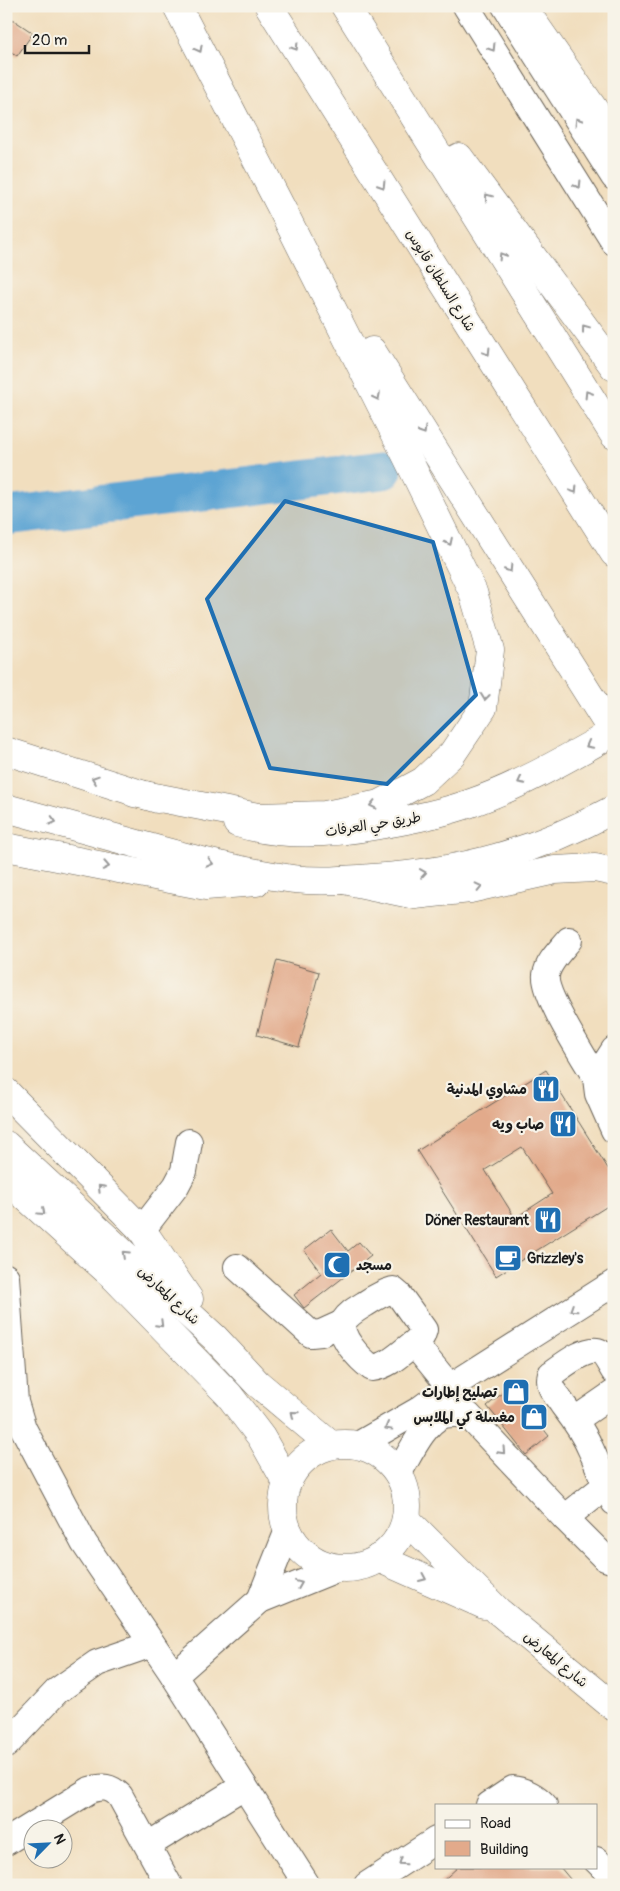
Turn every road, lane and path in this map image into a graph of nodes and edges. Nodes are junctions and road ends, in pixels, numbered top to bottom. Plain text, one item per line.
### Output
1 (177, 6) edge
2 (269, 6) edge
3 (346, 6) edge
4 (466, 6) edge
5 (504, 6) edge
6 (522, 6) edge
7 (614, 138) edge
8 (614, 177) edge
9 (284, 212) junction
10 (614, 242) edge
11 (614, 367) edge
12 (614, 435) edge
13 (614, 553) edge
14 (613, 733) edge
15 (6, 751) edge
16 (134, 792) junction
17 (6, 808) edge
18 (605, 813) edge
19 (6, 847) edge
20 (614, 872) edge
21 (294, 879) junction
22 (344, 880) junction
23 (569, 940) dead end
24 (607, 1062) edge
25 (6, 1092) edge
26 (614, 1130) edge
27 (189, 1142) dead end
28 (6, 1145) edge
29 (6, 1179) edge
30 (142, 1230) junction
31 (237, 1267) dead end
32 (614, 1283) edge
33 (8, 1306) edge
34 (343, 1323) junction
35 (215, 1338) junction
36 (414, 1343) junction
37 (614, 1371) edge
38 (450, 1387) junction
39 (614, 1393) edge
40 (14, 1419) edge
41 (575, 1420) junction
42 (345, 1445) junction
43 (398, 1474) junction
44 (287, 1483) junction
45 (609, 1494) edge
46 (565, 1518) junction
47 (406, 1519) junction
48 (288, 1530) junction
49 (378, 1558) junction
50 (614, 1561) edge
51 (338, 1568) junction
52 (260, 1600) junction
53 (498, 1611) junction
54 (152, 1644) junction
55 (174, 1676) junction
56 (614, 1707) edge
57 (6, 1745) edge
58 (244, 1786) junction
59 (491, 1804) edge
60 (543, 1804) edge
61 (435, 1841) edge
62 (6, 1842) edge
63 (148, 1846) junction
64 (598, 1862) edge
65 (614, 1878) edge
66 (169, 1885) edge
67 (307, 1885) edge
68 (367, 1885) edge

1 -> 9 main road
2 -> 13 main road, شارع السلطان قابوس
11 -> 3 main road
12 -> 3 main road
4 -> 10 street
8 -> 5 street
6 - 7 main road
9 -> 14 main road
9 -> 16 main road
14 -> 16 main road, طريق حي العرفات
16 -> 15 main road, طريق حي العرفات
17 -> 21 main road
22 -> 18 main road
19 -> 21 main road
22 -> 20 main road
21 - 22 main road
23 - 24 street
24 - 26 street
30 -> 25 main road
27 - 30 street
35 -> 28 main road, شارع المعارض
29 -> 44 main road, شارع المعارض
30 - 35 main road
31 - 34 street
32 -> 38 street
33 - 40 street
34 - 36 street
34 - 36 street
42 -> 35 main road, شارع المعارض
36 - 38 street
37 - 41 street
38 -> 42 street
39 - 41 street
40 - 54 street
41 - 45 street
42 - 43 main road
42 - 44 main road
43 -> 46 street
43 - 47 main road
44 - 48 main road
45 - 46 street
46 - 50 street
47 - 49 main road
47 - 53 main road, شارع المعارض
48 - 51 main road
48 - 52 street
49 - 51 main road
49 -> 53 main road, شارع المعارض
52 -> 51 street
52 - 55 street
53 - 56 main road, شارع المعارض
54 - 55 street
54 - 57 street
55 - 58 street
58 - 63 street
58 - 67 street
59 - 60 street
61 -> 68 street
62 - 63 street
63 - 66 street
64 - 65 street

